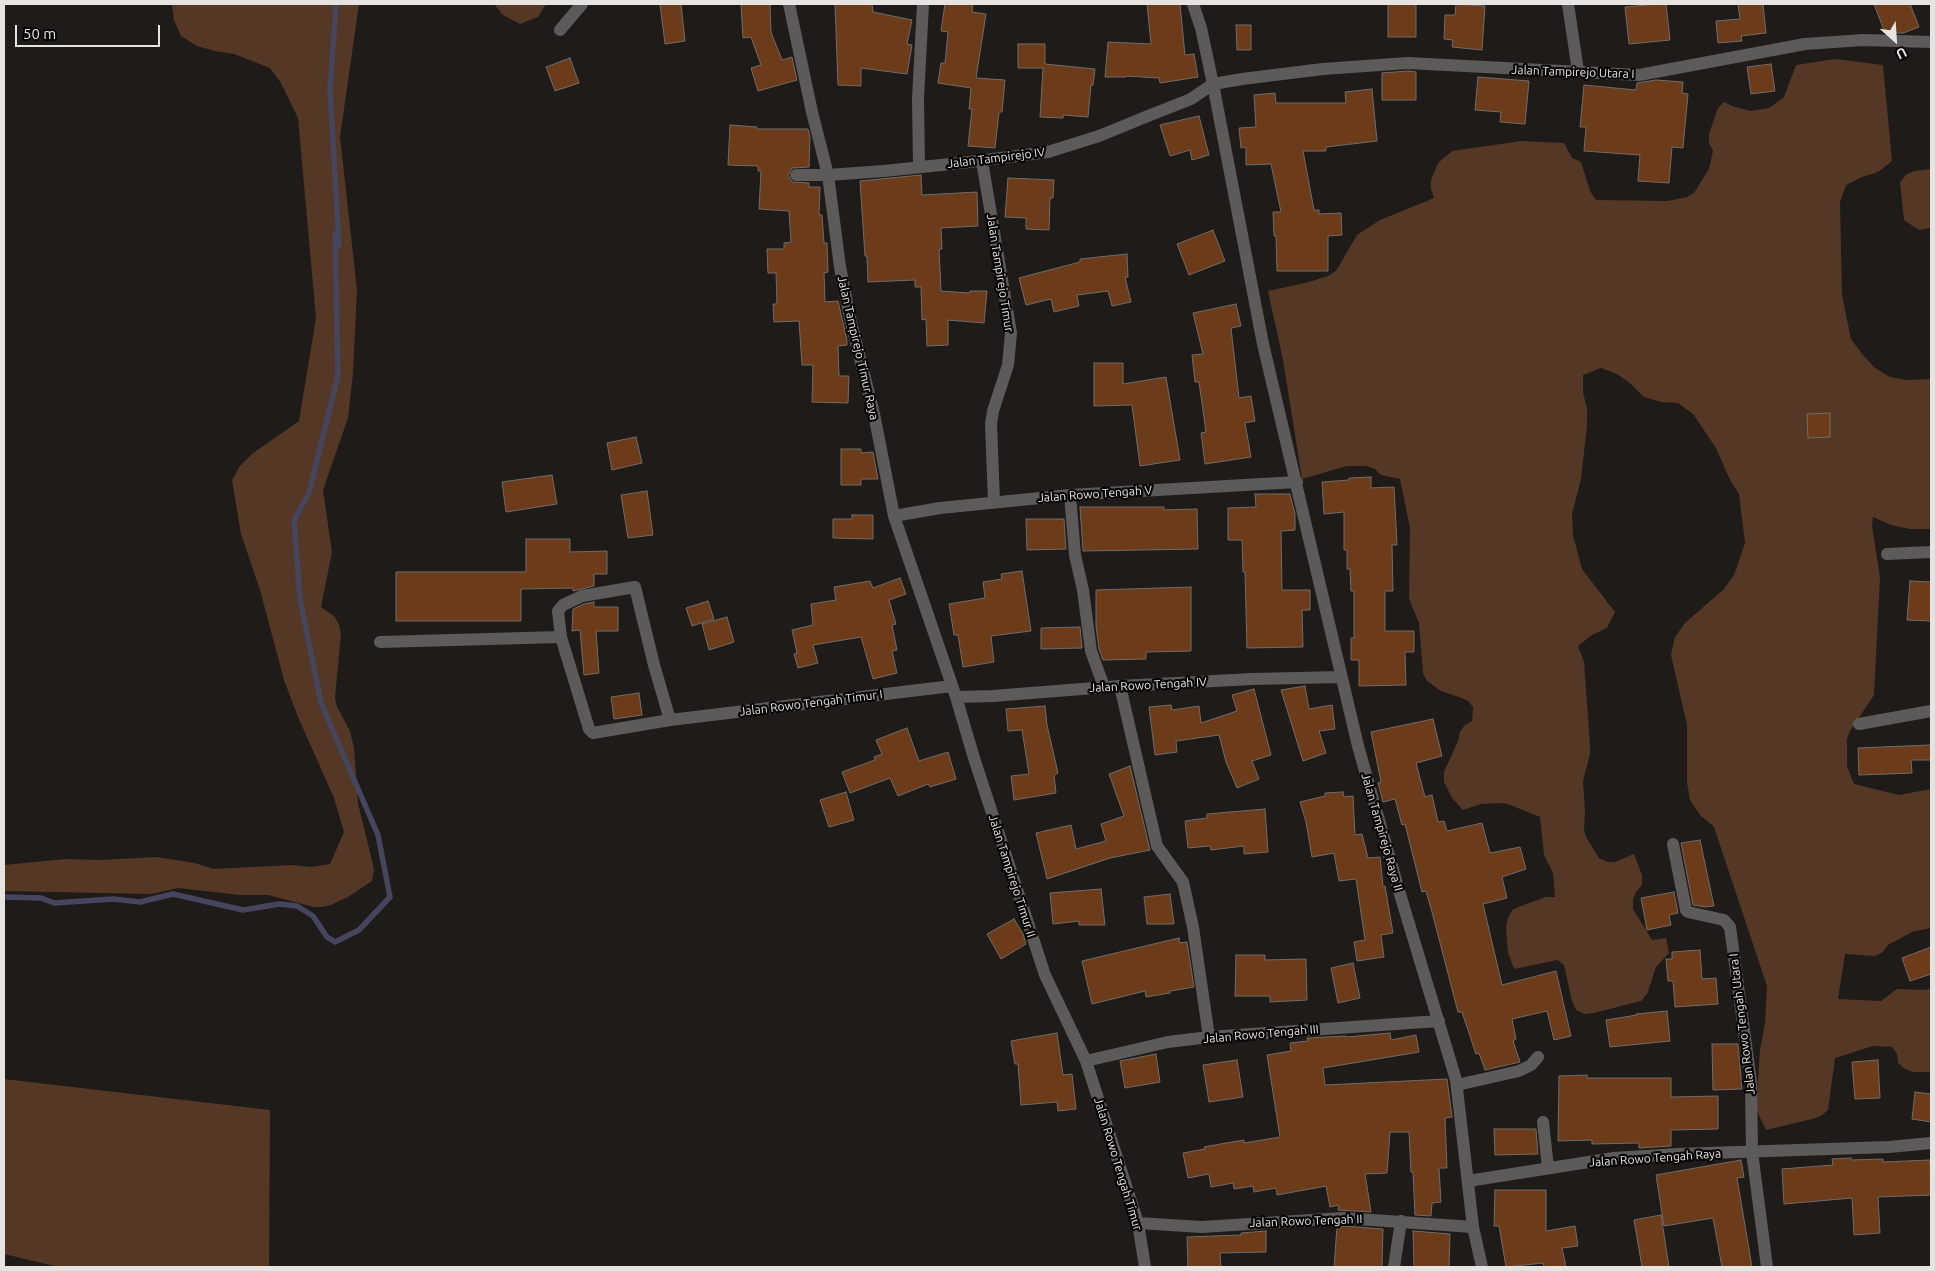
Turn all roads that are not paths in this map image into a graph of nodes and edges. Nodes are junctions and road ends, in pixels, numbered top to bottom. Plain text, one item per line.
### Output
1 (582, 4) edge
2 (789, 4) edge
3 (923, 4) edge
4 (1193, 4) edge
5 (1568, 4) edge
6 (560, 30) dead end
7 (1931, 42) edge
8 (1578, 71) junction
9 (1213, 84) junction
10 (982, 161) junction
11 (919, 166) junction
12 (828, 175) junction
13 (796, 176) dead end
14 (1297, 482) junction
15 (1070, 495) junction
16 (994, 502) junction
17 (894, 516) junction
18 (1931, 552) edge
19 (1887, 554) dead end
20 (561, 637) junction
21 (380, 642) dead end
22 (1341, 677) junction
23 (1120, 686) junction
24 (1104, 687) junction
25 (954, 691) junction
26 (1931, 711) edge
27 (670, 720) junction
28 (1859, 724) dead end
29 (1673, 844) dead end
30 (1439, 1021) junction
31 (1208, 1038) junction
32 (1538, 1057) dead end
33 (1086, 1061) junction
34 (1457, 1085) junction
35 (1543, 1122) dead end
36 (1931, 1143) edge
37 (1752, 1152) junction
38 (1548, 1168) junction
39 (1468, 1180) junction
40 (1401, 1221) junction
41 (1138, 1223) junction
42 (1473, 1228) junction
43 (1146, 1267) edge
44 (1394, 1267) edge
45 (1482, 1267) edge
46 (1767, 1267) edge

1 - 6 street
2 - 12 street, Jalan Tampirejo Timur Raya
3 - 11 street
4 - 9 street, Jalan Tampirejo Raya II
5 - 8 street
7 - 8 street, Jalan Tampirejo Utara I
8 - 9 street, Jalan Tampirejo Utara I
9 - 10 street, Jalan Tampirejo IV
9 - 14 street, Jalan Tampirejo Raya II
10 - 11 street, Jalan Tampirejo IV
10 - 16 street, Jalan Tampirejo Timur
11 - 12 street, Jalan Tampirejo IV
12 - 13 street, Jalan Tampirejo IV
12 - 17 street, Jalan Tampirejo Timur Raya
14 - 15 street, Jalan Rowo Tengah V
14 - 22 street, Jalan Tampirejo Raya II
15 - 16 street, Jalan Rowo Tengah V
15 - 24 street
16 - 17 street, Jalan Rowo Tengah V
17 - 25 street, Jalan Tampirejo Timur Raya
18 - 19 street
20 - 21 street
20 - 27 street, Jalan Rowo Tengah Timur I
20 - 27 street, Jalan Rowo Tengah Timur I
22 - 23 street, Jalan Rowo Tengah IV
22 - 30 street, Jalan Tampirejo Raya II
23 - 24 street, Jalan Rowo Tengah IV
23 - 31 street
24 - 25 street, Jalan Rowo Tengah IV
25 - 27 street, Jalan Rowo Tengah Timur I
25 - 33 street, Jalan Tampirejo Timur II
26 - 28 street
29 - 37 street, Jalan Rowo Tengah Utara I
30 - 31 street, Jalan Rowo Tengah III
30 - 34 street, Jalan Tampirejo Raya II
31 - 33 street, Jalan Rowo Tengah III
32 - 34 street
33 - 41 street, Jalan Rowo Tengah Timur
34 - 39 street, Jalan Tampirejo Raya II
35 - 38 street
36 - 37 street, Jalan Rowo Tengah Raya
37 - 38 street, Jalan Rowo Tengah Raya
37 - 46 street, Jalan Rowo Tengah Utara I
38 - 39 street, Jalan Rowo Tengah Raya
39 - 42 street
40 - 41 street, Jalan Rowo Tengah II
40 - 42 street, Jalan Rowo Tengah II
40 - 44 street
41 - 43 street, Jalan Rowo Tengah Timur
42 - 45 street

